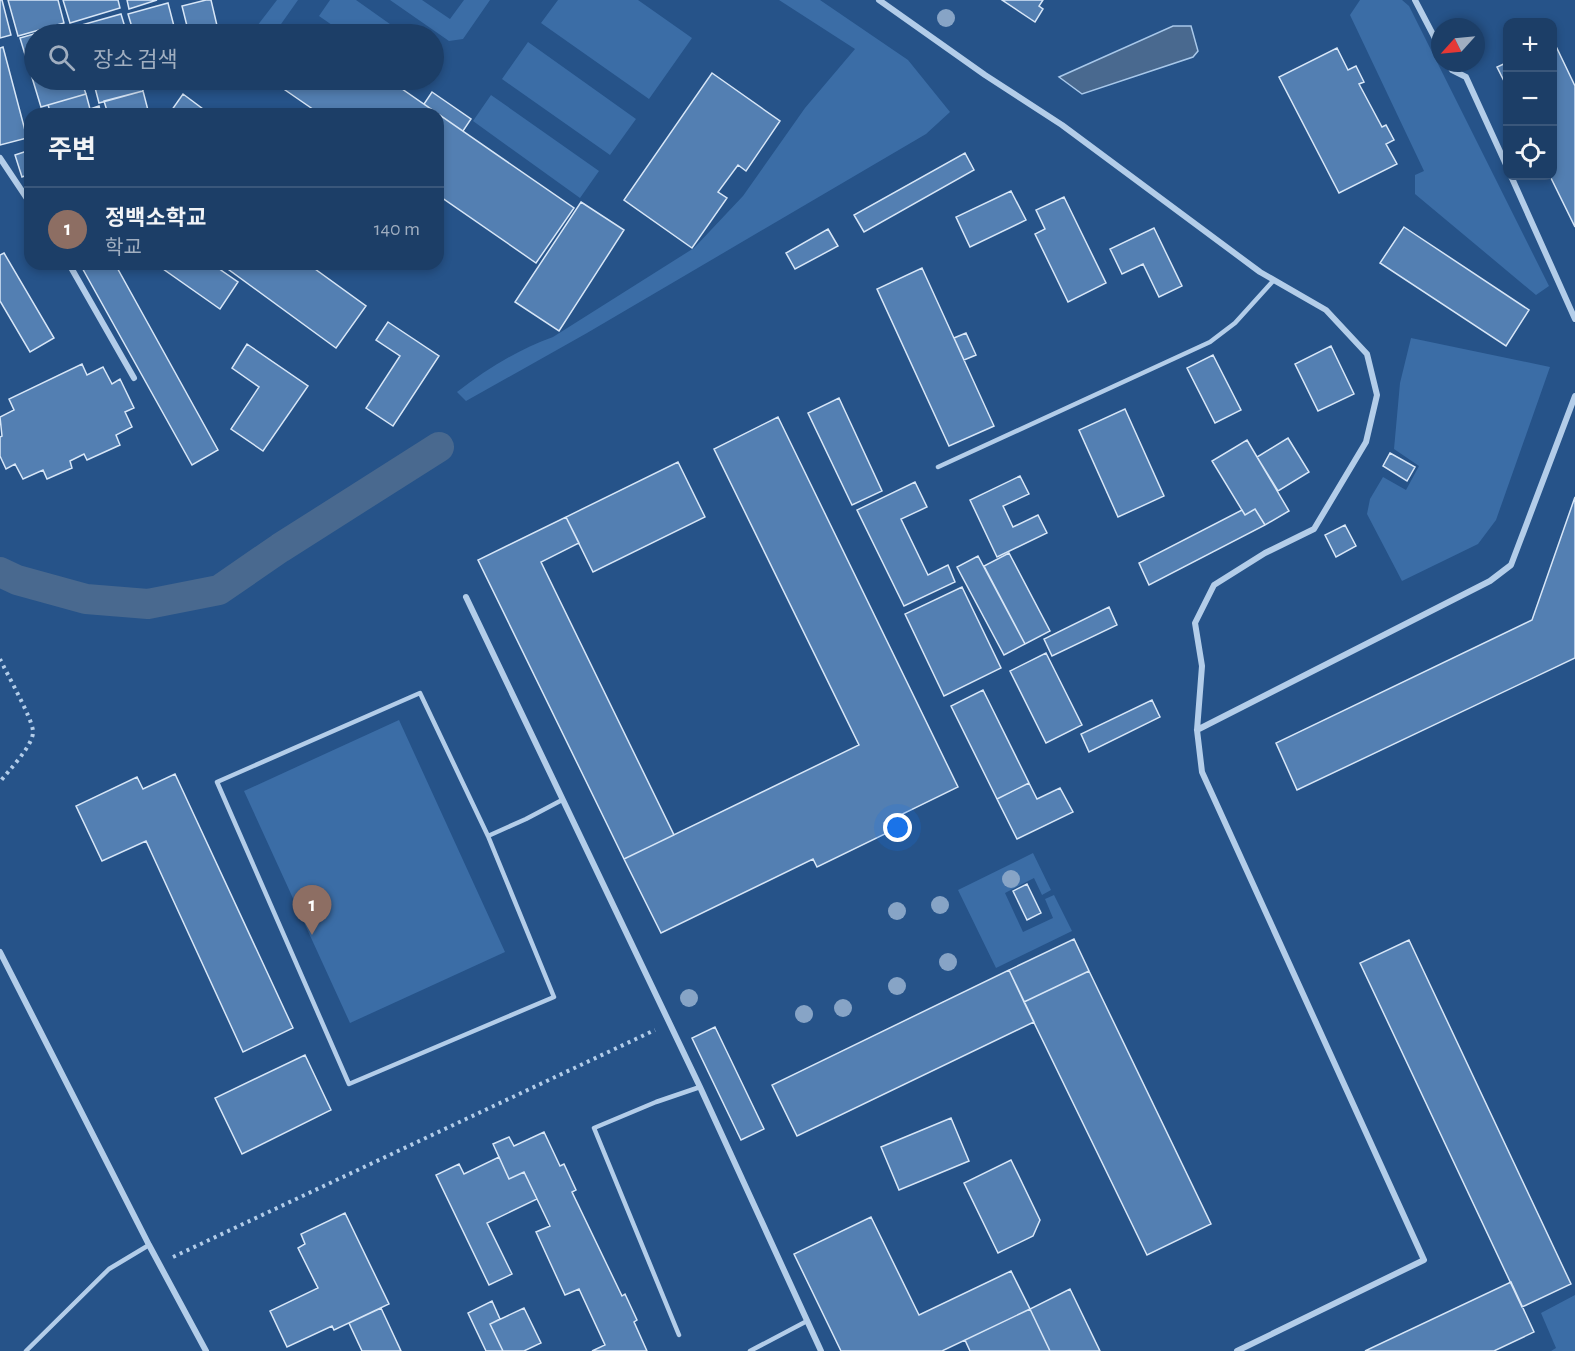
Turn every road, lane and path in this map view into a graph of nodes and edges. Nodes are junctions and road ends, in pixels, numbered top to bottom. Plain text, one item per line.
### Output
1 (879, 0) edge
2 (1415, 0) edge
3 (1431, 31) edge
4 (1456, 72) edge
5 (0, 158) edge
6 (1503, 158) edge
7 (1513, 180) edge
8 (24, 194) edge
9 (72, 270) edge
10 (1274, 280) junction
11 (1575, 319) edge
12 (134, 378) dead end
13 (1575, 396) edge
14 (938, 467) dead end
15 (466, 597) dead end
16 (0, 659) edge
17 (1197, 730) junction
18 (0, 782) edge
19 (562, 800) junction
20 (488, 836) junction
21 (0, 952) edge
22 (670, 1024) junction
23 (700, 1087) junction
24 (149, 1245) junction
25 (159, 1264) junction
26 (807, 1321) junction
27 (679, 1335) dead end
28 (26, 1351) edge
29 (206, 1351) edge
30 (750, 1351) edge
31 (821, 1351) edge
32 (1237, 1351) edge

1 - 10 street
2 - 3 street
4 - 6 street
5 - 8 street
7 - 11 street
9 - 12 street
10 - 14 lane
10 - 17 street
13 - 17 street
15 - 19 street
16 - 18 path
17 - 32 street
19 - 20 lane
19 - 22 street
20 - 20 lane
21 - 24 street
22 - 23 street
22 - 25 path
23 - 26 street
23 - 27 lane
24 - 25 street
24 - 28 lane
25 - 29 street
26 - 30 lane
26 - 31 street

